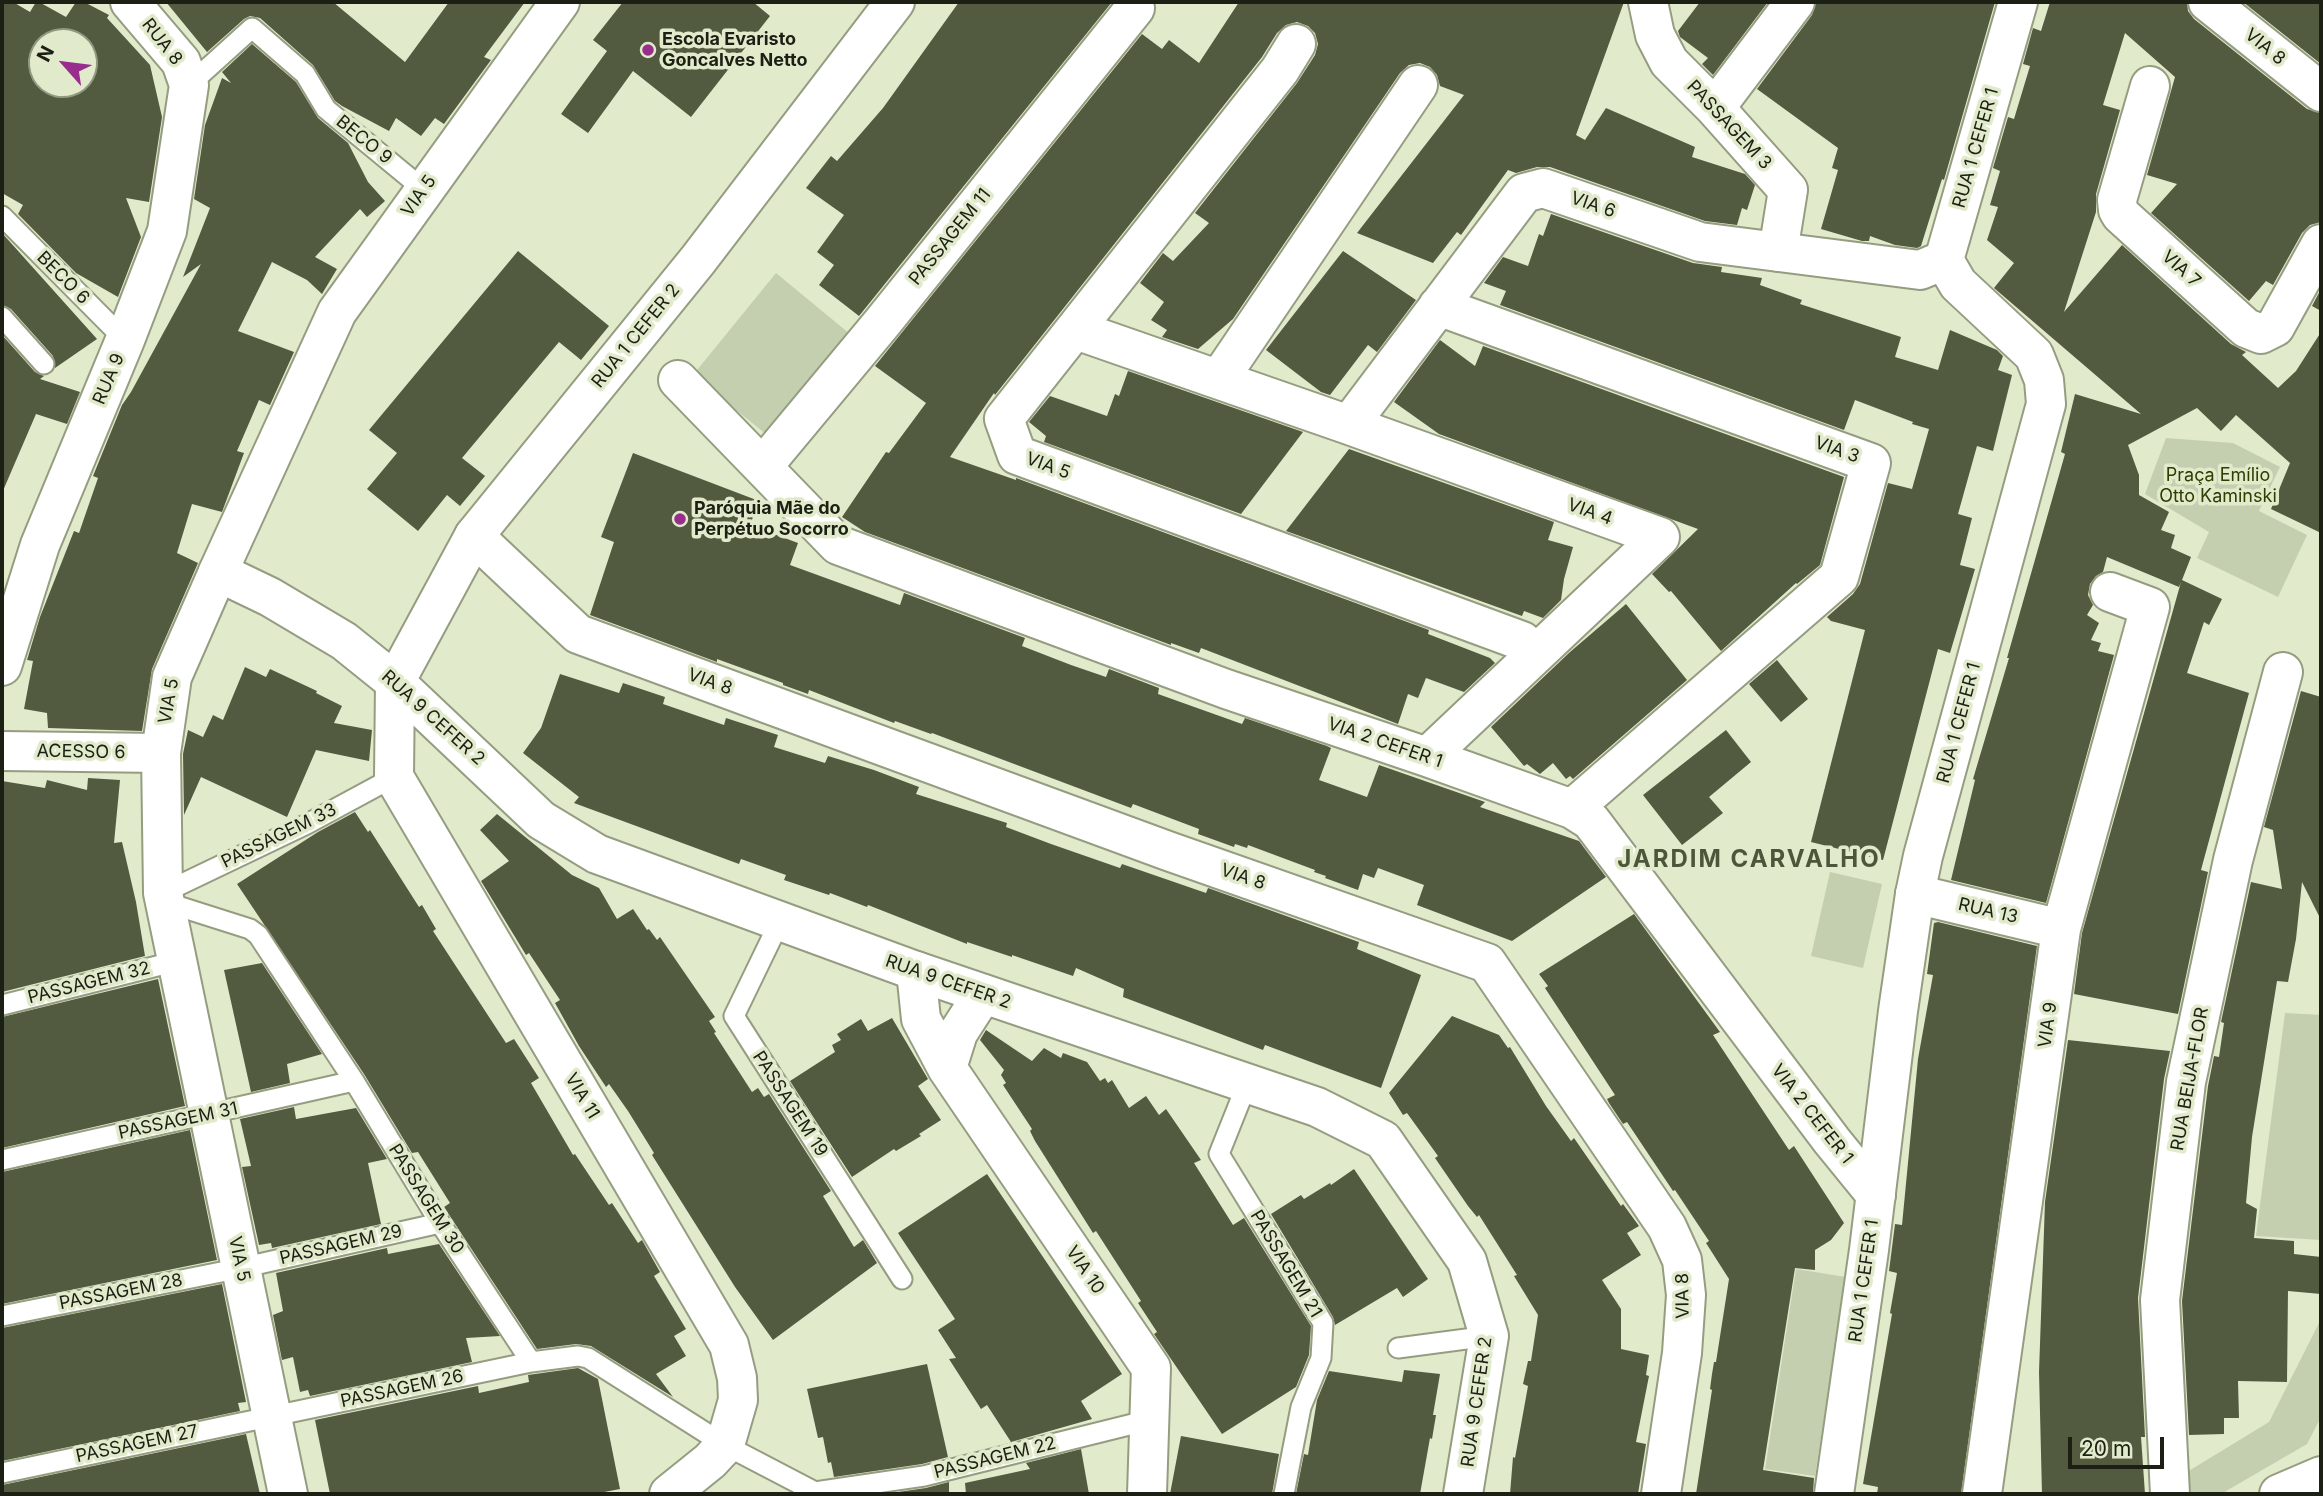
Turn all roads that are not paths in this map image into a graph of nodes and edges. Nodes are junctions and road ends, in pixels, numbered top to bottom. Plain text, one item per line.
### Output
1 (130, 2) edge
2 (560, 2) edge
3 (895, 2) edge
4 (1648, 2) edge
5 (1795, 2) edge
6 (2018, 2) edge
7 (2208, 2) edge
8 (1135, 8) dead end
9 (1296, 44) dead end
10 (189, 85) junction
11 (1418, 85) dead end
12 (2150, 86) dead end
13 (2321, 92) edge
14 (1714, 108) junction
15 (424, 190) junction
16 (2, 216) edge
17 (2321, 244) edge
18 (1778, 253) junction
19 (1944, 260) junction
20 (1438, 306) junction
21 (2, 317) edge
22 (1076, 330) junction
23 (125, 340) junction
24 (44, 364) dead end
25 (1219, 379) junction
26 (678, 380) dead end
27 (1349, 425) junction
28 (763, 466) junction
29 (474, 536) junction
30 (218, 572) junction
31 (2110, 592) dead end
32 (1522, 641) dead end
33 (2, 666) edge
34 (2283, 672) dead end
35 (395, 682) junction
36 (2, 751) edge
37 (160, 753) junction
38 (1427, 757) junction
39 (394, 777) junction
40 (1572, 809) junction
41 (1915, 894) junction
42 (164, 897) junction
43 (779, 923) junction
44 (2061, 929) junction
45 (177, 961) junction
46 (916, 971) junction
47 (983, 994) junction
48 (2, 1005) edge
49 (947, 1069) junction
50 (354, 1081) junction
51 (1247, 1084) junction
52 (209, 1114) junction
53 (2, 1160) edge
54 (1876, 1195) junction
55 (440, 1223) junction
56 (241, 1268) junction
57 (902, 1279) dead end
58 (2, 1316) edge
59 (1489, 1336) junction
60 (1398, 1348) dead end
61 (531, 1362) junction
62 (272, 1415) junction
63 (1149, 1420) junction
64 (725, 1445) junction
65 (2, 1473) edge
66 (2321, 1476) edge
67 (288, 1494) edge
68 (669, 1494) edge
69 (1147, 1494) edge
70 (1284, 1494) edge
71 (1463, 1494) edge
72 (1661, 1494) edge
73 (1833, 1494) edge
74 (1982, 1494) edge
75 (2169, 1494) edge
76 (2279, 1494) edge

1 - 10 street, RUA 8
2 - 15 street, VIA 5
3 - 29 street, RUA 1 CEFER 2
4 - 14 street, PASSAGEM 3
5 - 14 street
6 - 19 street, RUA 1 CEFER 1
7 - 13 street, VIA 8
8 - 28 street, PASSAGEM 11
9 - 22 street, VIA 5
10 - 15 lane, BECO 9
10 - 23 street, RUA 9
11 - 25 street
12 - 17 street, VIA 7
14 - 18 street, PASSAGEM 3
15 - 30 street, VIA 5
16 - 23 lane, BECO 6
18 - 19 street, VIA 6
18 - 20 street, VIA 6
19 - 41 street, RUA 1 CEFER 1
20 - 27 street, VIA 6
20 - 40 street, VIA 3
21 - 24 lane
22 - 25 street, VIA 4
22 - 32 street, VIA 5
23 - 33 street, RUA 9
25 - 27 street, VIA 4
26 - 28 street, VIA 2 CEFER 1
27 - 38 street, VIA 4
28 - 38 street, VIA 2 CEFER 1
29 - 35 street, RUA 1 CEFER 2
29 - 72 street, VIA 8
30 - 35 street, RUA 9 CEFER 2
30 - 37 street, VIA 5
31 - 44 street, VIA 9
34 - 75 street, RUA BEIJA-FLOR
35 - 39 street
35 - 43 street, RUA 9 CEFER 2
36 - 37 street, ACESSO 6
37 - 42 street, VIA 5
38 - 40 street, VIA 2 CEFER 1
39 - 42 lane, PASSAGEM 33
39 - 64 street, VIA 11
40 - 54 street, VIA 2 CEFER 1
41 - 44 street, RUA 13
41 - 54 street, RUA 1 CEFER 1
42 - 45 street, VIA 5
42 - 50 lane, PASSAGEM 30
43 - 46 street, RUA 9 CEFER 2
43 - 57 lane, PASSAGEM 19
44 - 74 street, VIA 9
45 - 48 lane, PASSAGEM 32
45 - 52 street, VIA 5
46 - 47 street, RUA 9 CEFER 2
46 - 49 street, VIA 10
47 - 49 street
47 - 51 street, RUA 9 CEFER 2
49 - 63 street, VIA 10
50 - 52 lane, PASSAGEM 31
50 - 55 lane, PASSAGEM 30
51 - 59 street, RUA 9 CEFER 2
51 - 70 lane, PASSAGEM 21
52 - 53 lane, PASSAGEM 31
52 - 56 street, VIA 5
54 - 73 street, RUA 1 CEFER 1
55 - 56 lane, PASSAGEM 29
55 - 61 lane, PASSAGEM 30
56 - 58 lane, PASSAGEM 28
56 - 62 street, VIA 5
59 - 60 lane
59 - 71 street, RUA 9 CEFER 2
61 - 62 lane, PASSAGEM 26
61 - 64 lane
62 - 65 lane, PASSAGEM 27
62 - 67 street, VIA 5
63 - 64 lane, PASSAGEM 22
63 - 69 street, VIA 10
64 - 68 street
66 - 76 street

